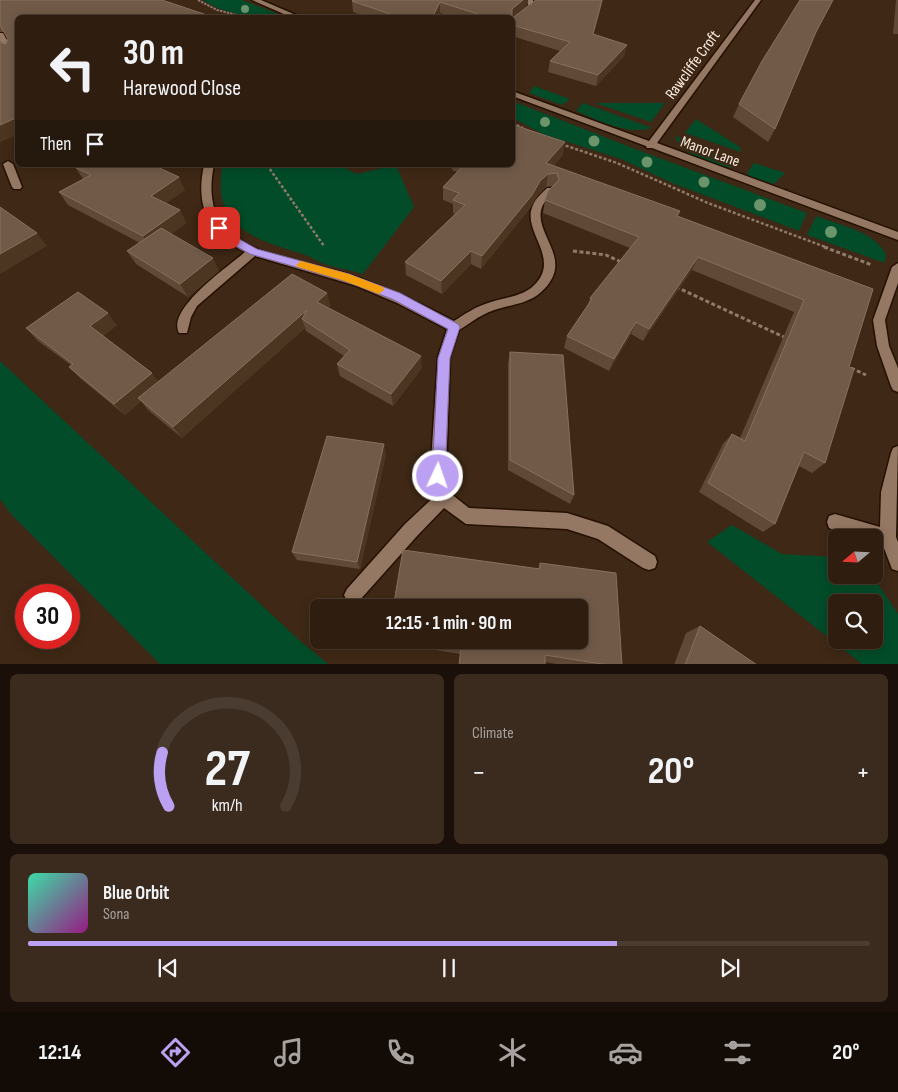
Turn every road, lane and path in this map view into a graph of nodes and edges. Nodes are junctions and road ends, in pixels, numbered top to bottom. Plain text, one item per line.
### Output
1 (198, 0) edge
2 (255, 0) edge
3 (530, 0) edge
4 (758, 0) edge
5 (236, 15) edge
6 (292, 15) edge
7 (515, 23) edge
8 (0, 35) edge
9 (14, 52) edge
10 (0, 55) edge
11 (515, 94) edge
12 (515, 124) edge
13 (530, 132) edge
14 (556, 142) edge
15 (650, 146) junction
16 (4, 164) edge
17 (209, 167) edge
18 (268, 167) edge
19 (17, 187) dead end
20 (551, 190) edge
21 (898, 236) edge
22 (254, 251) junction
23 (550, 252) junction
24 (624, 263) edge
25 (897, 270) edge
26 (345, 277) junction
27 (668, 284) edge
28 (454, 327) junction
29 (183, 330) dead end
30 (792, 341) edge
31 (845, 365) edge
32 (872, 377) dead end
33 (898, 386) edge
34 (898, 453) edge
35 (444, 498) junction
36 (834, 522) dead end
37 (888, 537) junction
38 (649, 562) dead end
39 (898, 563) edge
40 (353, 595) dead end

1 - 5 path
2 - 6 street
3 - 7 street
4 - 15 street, Rawcliffe Croft
8 - 9 street
9 - 10 street
11 - 15 street, Manor Lane
12 - 13 path
14 - 25 path
15 - 21 street, Manor Lane
16 - 19 street
17 - 22 street
18 - 26 path
20 - 23 street
22 - 26 street
22 - 29 street
23 - 24 path
23 - 28 street
25 - 33 street
26 - 28 street
27 - 30 path
28 - 35 street
31 - 32 path
34 - 37 street
35 - 38 street
35 - 40 street
36 - 37 street
37 - 39 street

